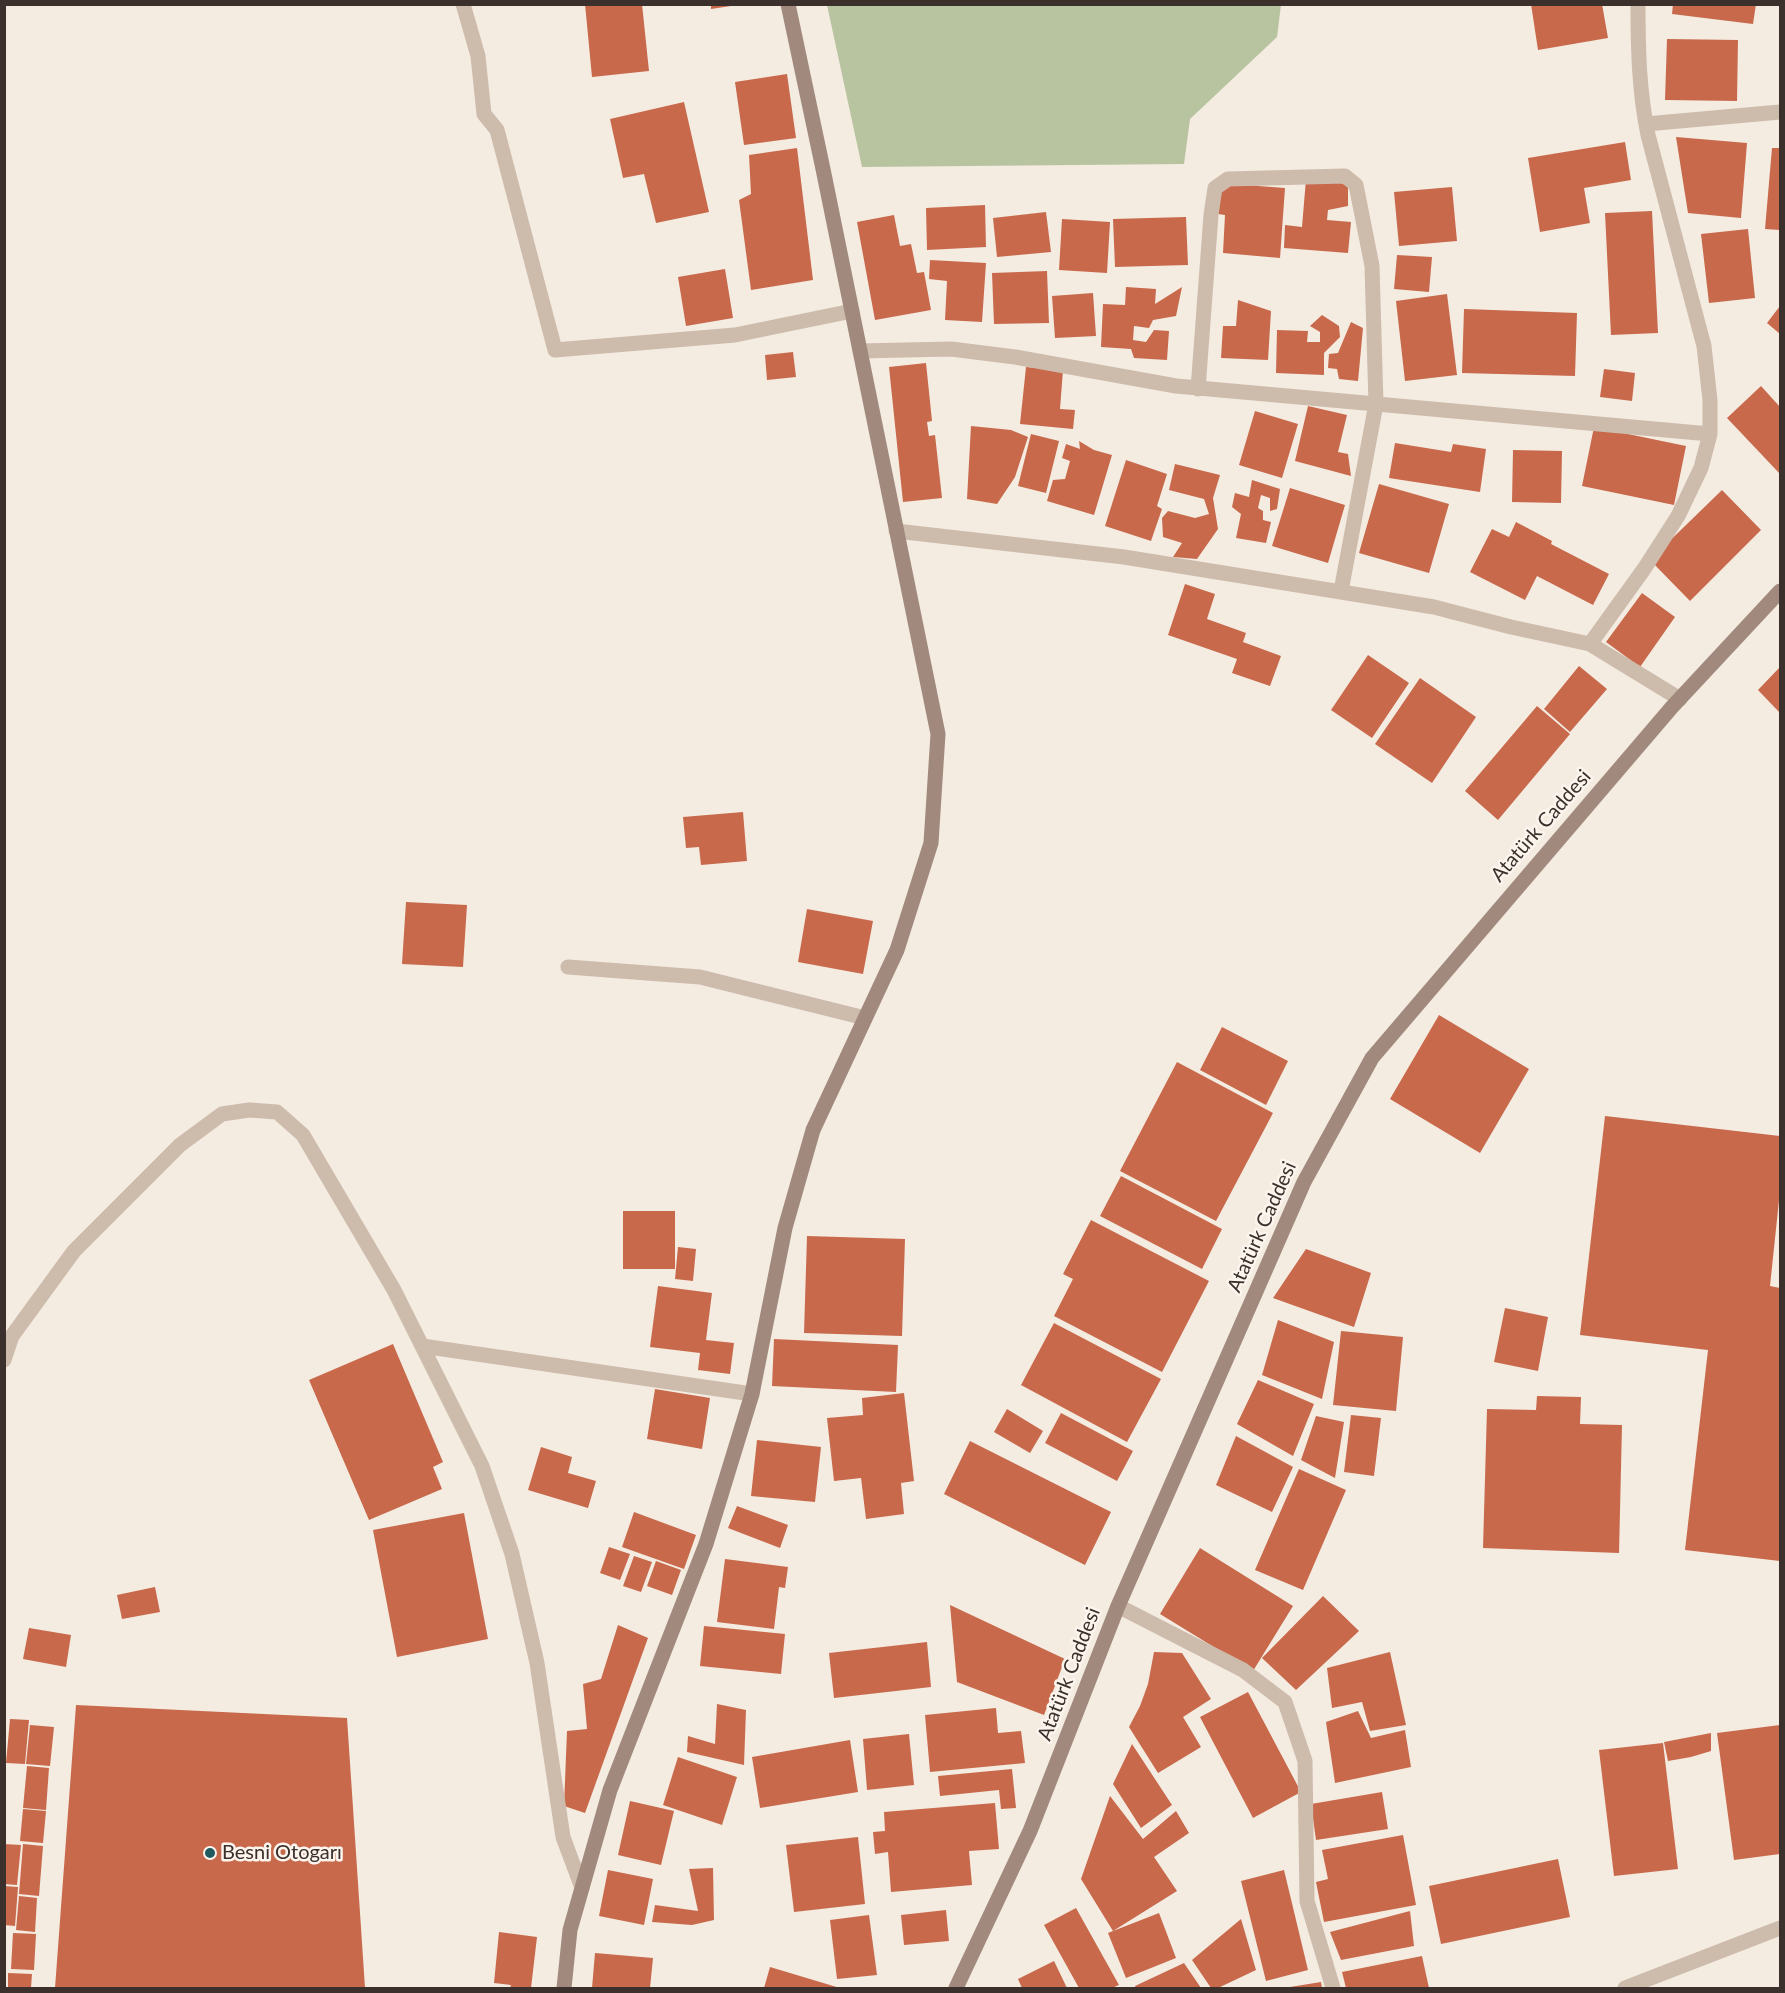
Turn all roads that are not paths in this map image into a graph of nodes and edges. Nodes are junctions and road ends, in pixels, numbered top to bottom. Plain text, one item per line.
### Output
1 (463, 4) edge
2 (788, 4) edge
3 (1638, 4) edge
4 (1780, 112) edge
5 (1646, 124) junction
6 (852, 311) junction
7 (860, 351) junction
8 (1198, 389) junction
9 (1376, 404) junction
10 (1710, 434) junction
11 (897, 531) junction
12 (1341, 591) junction
13 (1780, 591) edge
14 (1590, 644) junction
15 (1680, 699) junction
16 (568, 968) dead end
17 (865, 1018) junction
18 (422, 1346) junction
19 (4, 1360) edge
20 (752, 1394) junction
21 (1118, 1606) junction
22 (582, 1888) junction
23 (1780, 1928) edge
24 (564, 1989) edge
25 (957, 1989) edge
26 (1333, 1989) edge
27 (1625, 1989) edge

1 - 6 street
2 - 6 street
3 - 5 street
4 - 5 street
5 - 10 street
6 - 7 street
7 - 8 street
7 - 11 street
8 - 9 street
8 - 9 street
9 - 10 street
9 - 12 street
10 - 14 street
11 - 12 street
11 - 17 street
12 - 14 street
13 - 15 street, Atatürk Caddesi
14 - 15 street
15 - 21 street, Atatürk Caddesi
16 - 17 street
17 - 20 street
18 - 19 street
18 - 20 street
18 - 22 street
20 - 22 street
21 - 25 street, Atatürk Caddesi
21 - 26 street
22 - 24 street
23 - 27 street

